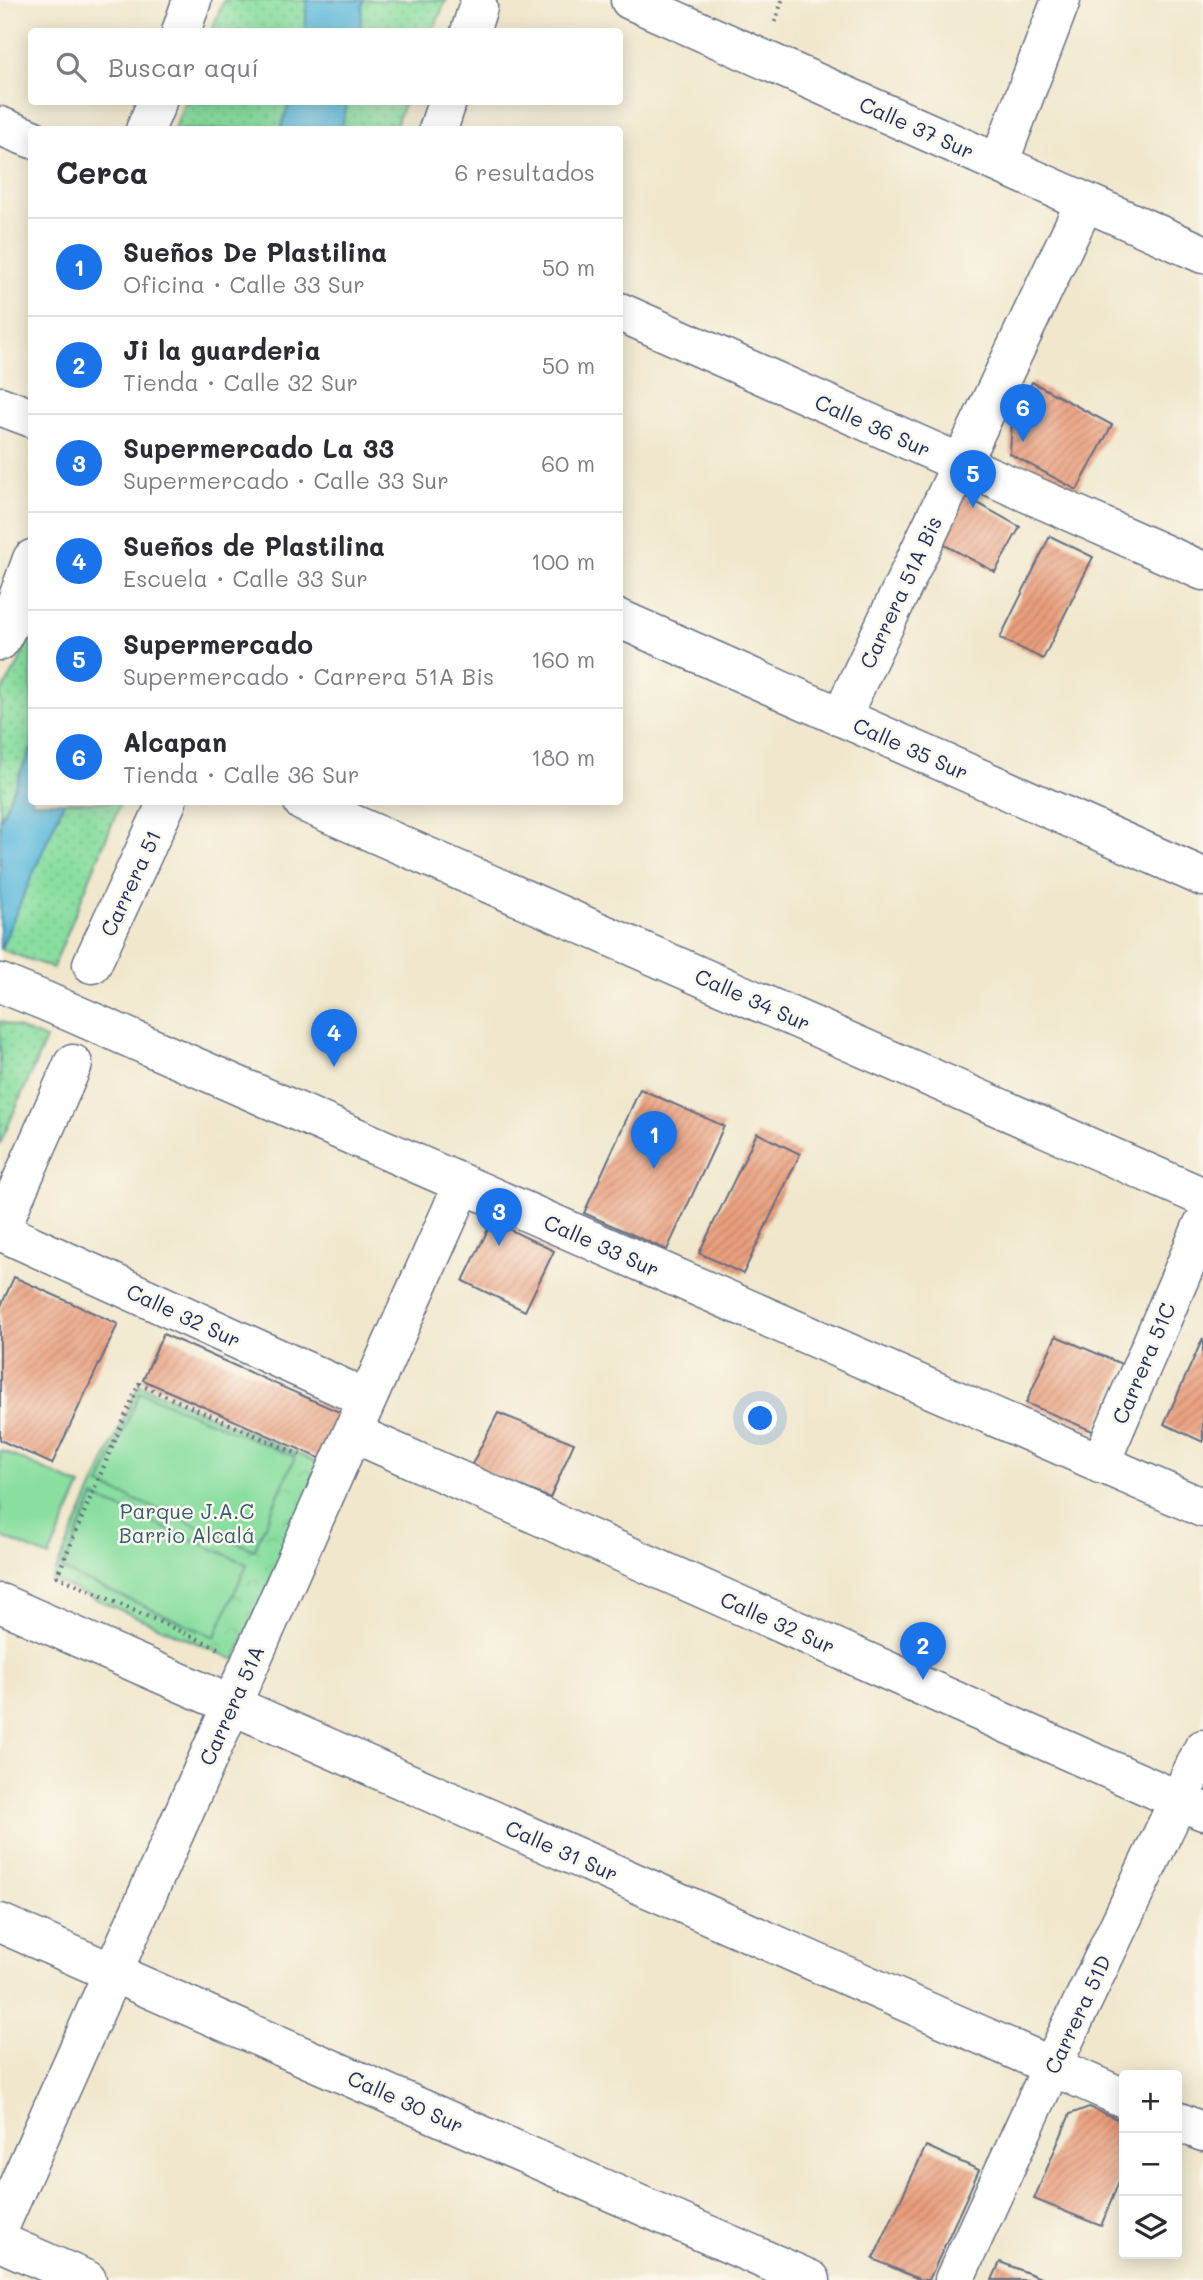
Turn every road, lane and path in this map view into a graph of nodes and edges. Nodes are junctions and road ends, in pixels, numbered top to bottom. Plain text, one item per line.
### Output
1 (192, 0) edge
2 (630, 0) edge
3 (782, 0) edge
4 (1061, 0) edge
5 (774, 24) dead end
6 (182, 28) edge
7 (156, 105) edge
8 (446, 105) edge
9 (0, 126) edge
10 (147, 126) edge
11 (439, 126) edge
12 (28, 137) edge
13 (999, 163) junction
14 (1085, 202) junction
15 (1203, 254) edge
16 (623, 313) edge
17 (0, 406) edge
18 (28, 416) edge
19 (961, 464) junction
20 (28, 570) edge
21 (1203, 571) edge
22 (623, 620) edge
23 (0, 641) edge
24 (841, 717) junction
25 (166, 805) edge
26 (310, 805) edge
27 (1203, 877) edge
28 (92, 964) dead end
29 (0, 983) edge
30 (73, 1064) dead end
31 (463, 1184) junction
32 (1203, 1196) edge
33 (1203, 1224) edge
34 (0, 1231) edge
35 (360, 1416) junction
36 (303, 1456) dead end
37 (1100, 1464) junction
38 (1203, 1508) edge
39 (0, 1603) edge
40 (218, 1648) dead end
41 (231, 1705) junction
42 (1203, 1749) edge
43 (1191, 1805) edge
44 (0, 1923) edge
45 (113, 1973) junction
46 (1052, 2066) junction
47 (1119, 2096) edge
48 (1182, 2123) edge
49 (1203, 2132) edge
50 (0, 2226) edge
51 (0, 2242) edge
52 (87, 2280) edge
53 (811, 2280) edge
54 (954, 2280) edge

1 - 6 street
2 - 13 street, Calle 37 Sur
3 - 5 path
4 - 13 street
7 - 10 street
8 - 11 street
9 - 12 street
13 - 14 street, Calle 37 Sur
14 - 15 street, Calle 37 Sur
14 - 19 street, Carrera 51A Bis
16 - 19 street, Calle 36 Sur
17 - 18 street
19 - 21 street, Calle 36 Sur
19 - 24 street, Carrera 51A Bis
20 - 23 street
22 - 24 street, Calle 35 Sur
24 - 27 street, Calle 35 Sur
25 - 28 street, Carrera 51
26 - 32 street, Calle 34 Sur
29 - 31 street, Calle 33 Sur
30 - 34 street
31 - 35 street, Carrera 51A
31 - 37 street, Calle 33 Sur
33 - 37 street, Carrera 51C
34 - 35 street, Calle 32 Sur
35 - 41 street, Carrera 51A
35 - 43 street, Calle 32 Sur
36 - 40 path
37 - 38 street, Calle 33 Sur
39 - 41 street, Calle 31 Sur
41 - 45 street, Carrera 51A
41 - 46 street, Calle 31 Sur
42 - 43 street, Carrera 51D
43 - 46 street, Carrera 51D
44 - 45 street, Calle 30 Sur
45 - 50 street, Carrera 51A
45 - 53 street, Calle 30 Sur
46 - 47 street, Calle 31 Sur
46 - 54 street, Carrera 51D
48 - 49 street
51 - 52 street

